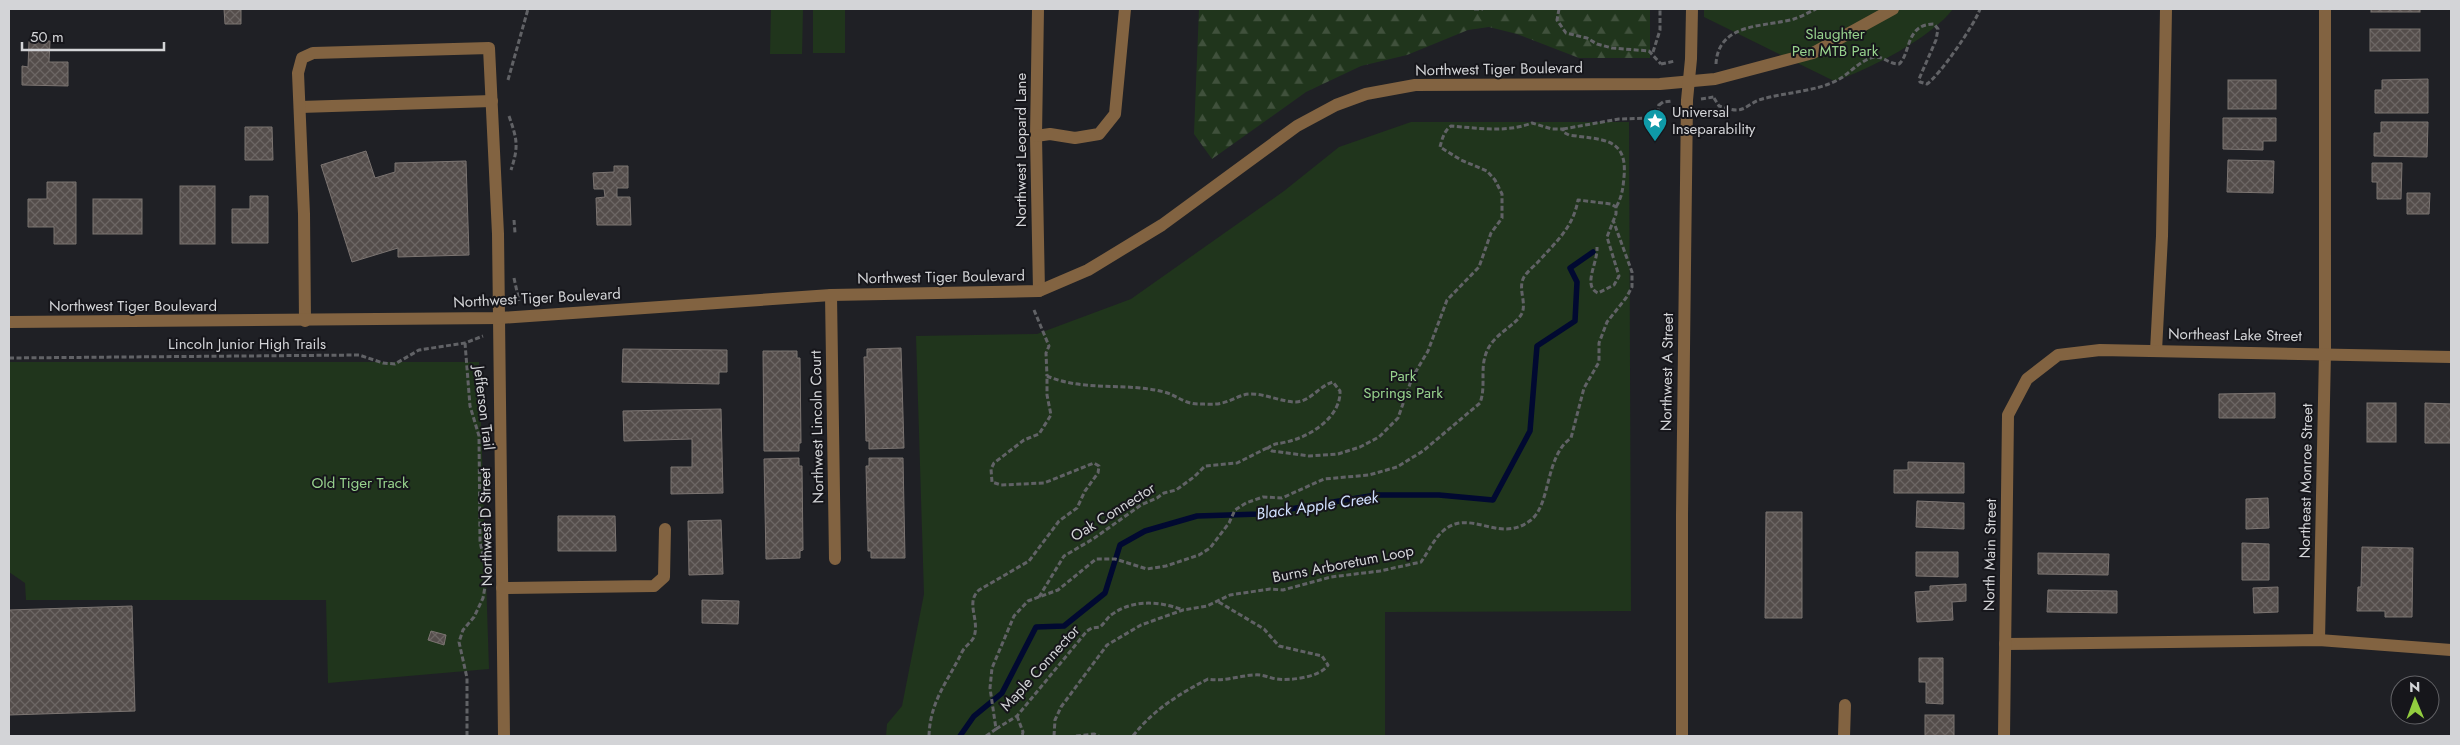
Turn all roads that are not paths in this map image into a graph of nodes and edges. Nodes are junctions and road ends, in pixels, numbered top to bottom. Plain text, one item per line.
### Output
1 (1038, 9) edge
2 (1125, 9) edge
3 (1692, 9) edge
4 (1893, 9) edge
5 (2166, 9) edge
6 (2325, 9) edge
7 (1689, 82) junction
8 (492, 100) junction
9 (300, 107) junction
10 (1036, 136) junction
11 (1039, 291) junction
12 (831, 295) junction
13 (500, 318) junction
14 (305, 320) junction
15 (9, 322) edge
16 (2156, 351) junction
17 (2325, 353) junction
18 (2451, 356) edge
19 (2028, 379) joint
20 (665, 529) dead end
21 (835, 559) dead end
22 (502, 588) junction
23 (2319, 640) junction
24 (2005, 644) junction
25 (2451, 650) edge
26 (1845, 705) dead end
27 (504, 736) edge
28 (1682, 736) edge
29 (1844, 736) edge
30 (2004, 736) edge

1 - 10 street, Northwest Leopard Lane
2 - 10 street
3 - 7 street, Northwest A Street
4 - 7 street, Northwest Tiger Boulevard
5 - 16 street
6 - 17 street, Northeast Monroe Street
7 - 11 street, Northwest Tiger Boulevard
7 - 28 street, Northwest A Street
8 - 9 street
8 - 9 street, Northwest D Street
8 - 13 street, Northwest D Street
9 - 14 street
10 - 11 street, Northwest Leopard Lane
11 - 12 street, Northwest Tiger Boulevard
12 - 13 street, Northwest Tiger Boulevard
12 - 21 street, Northwest Lincoln Court
13 - 14 street, Northwest Tiger Boulevard
13 - 22 street, Northwest D Street
14 - 15 street, Northwest Tiger Boulevard
16 - 17 street, Northeast Lake Street
16 - 19 street, Northeast Lake Street
17 - 18 street, Northeast Lake Street
17 - 23 street, Northeast Monroe Street
19 - 24 street, North Main Street
20 - 22 street
22 - 27 street, Northwest D Street
23 - 24 street
23 - 25 street
24 - 30 street, North Main Street
26 - 29 street

